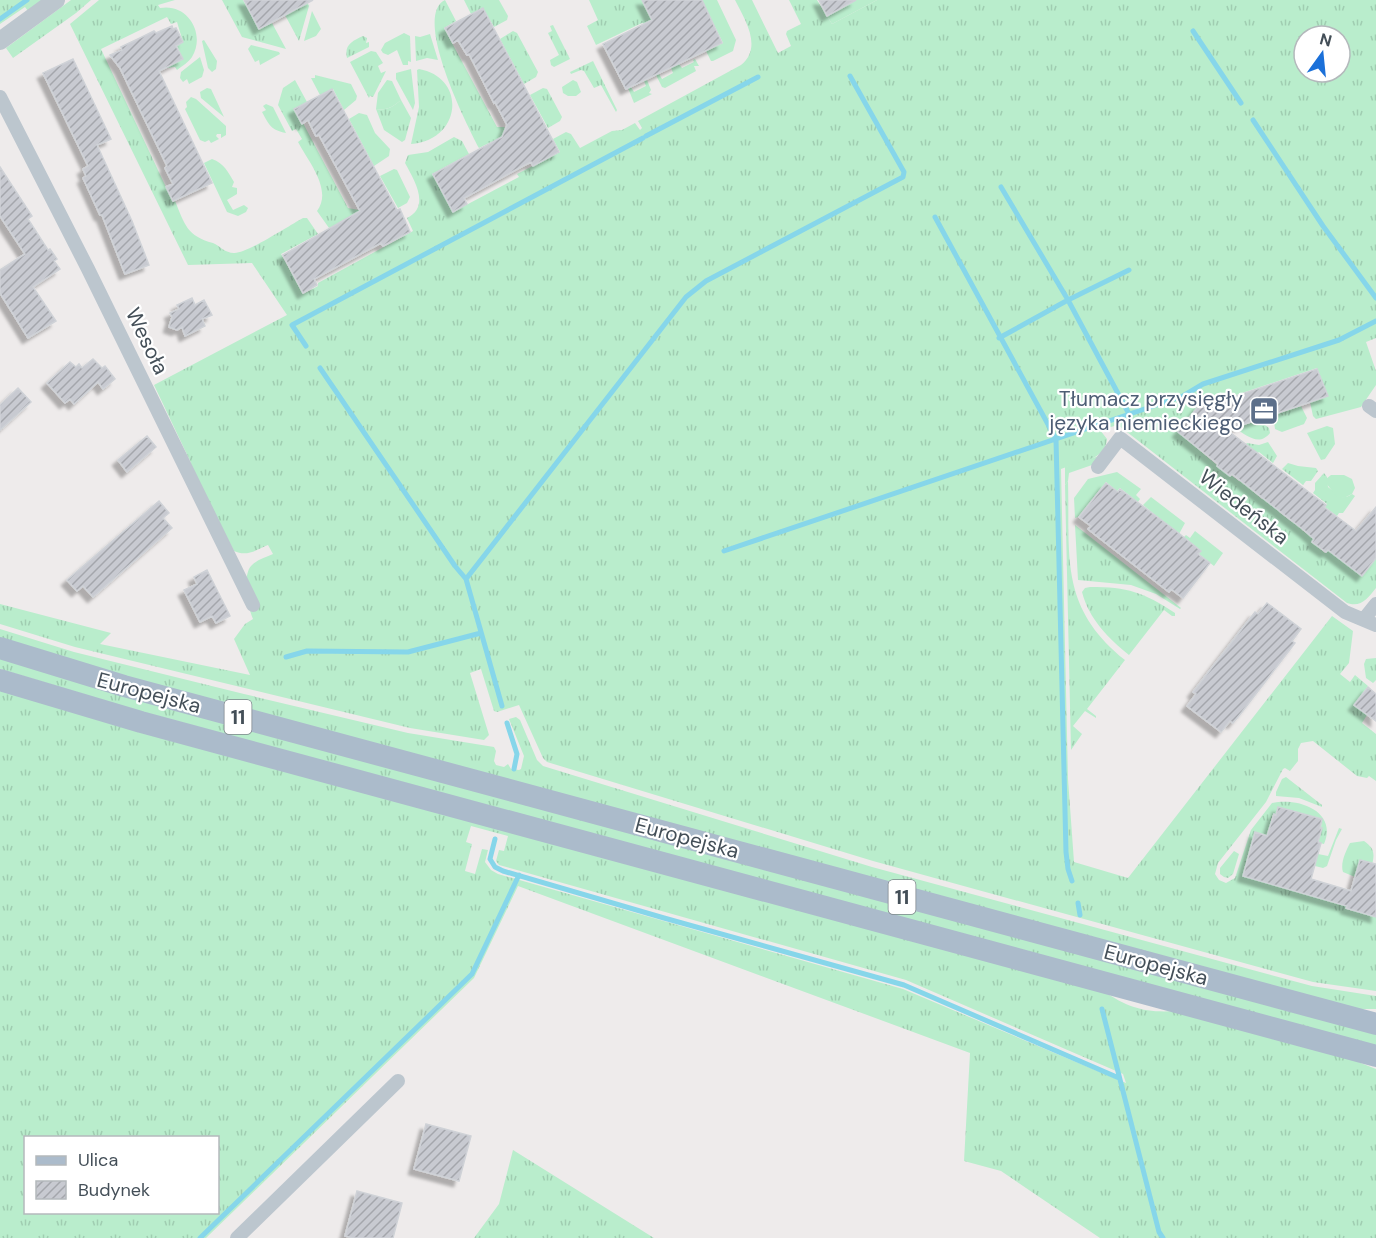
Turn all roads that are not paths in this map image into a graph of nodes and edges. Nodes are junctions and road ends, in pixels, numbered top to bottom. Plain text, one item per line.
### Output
1 (56, 0) edge
2 (0, 41) edge
3 (0, 97) edge
4 (1098, 467) dead end
5 (1376, 604) edge
6 (252, 605) dead end
7 (1370, 622) edge
8 (0, 648) edge
9 (0, 680) edge
10 (1376, 1024) edge
11 (1376, 1056) edge
12 (398, 1081) dead end
13 (237, 1238) edge

1 - 2 street
3 - 6 street, Wesoła
4 - 7 street, Wiedeńska
5 - 7 street
8 - 10 main road, Europejska / 11
9 - 11 main road, Europejska / 11
12 - 13 street

